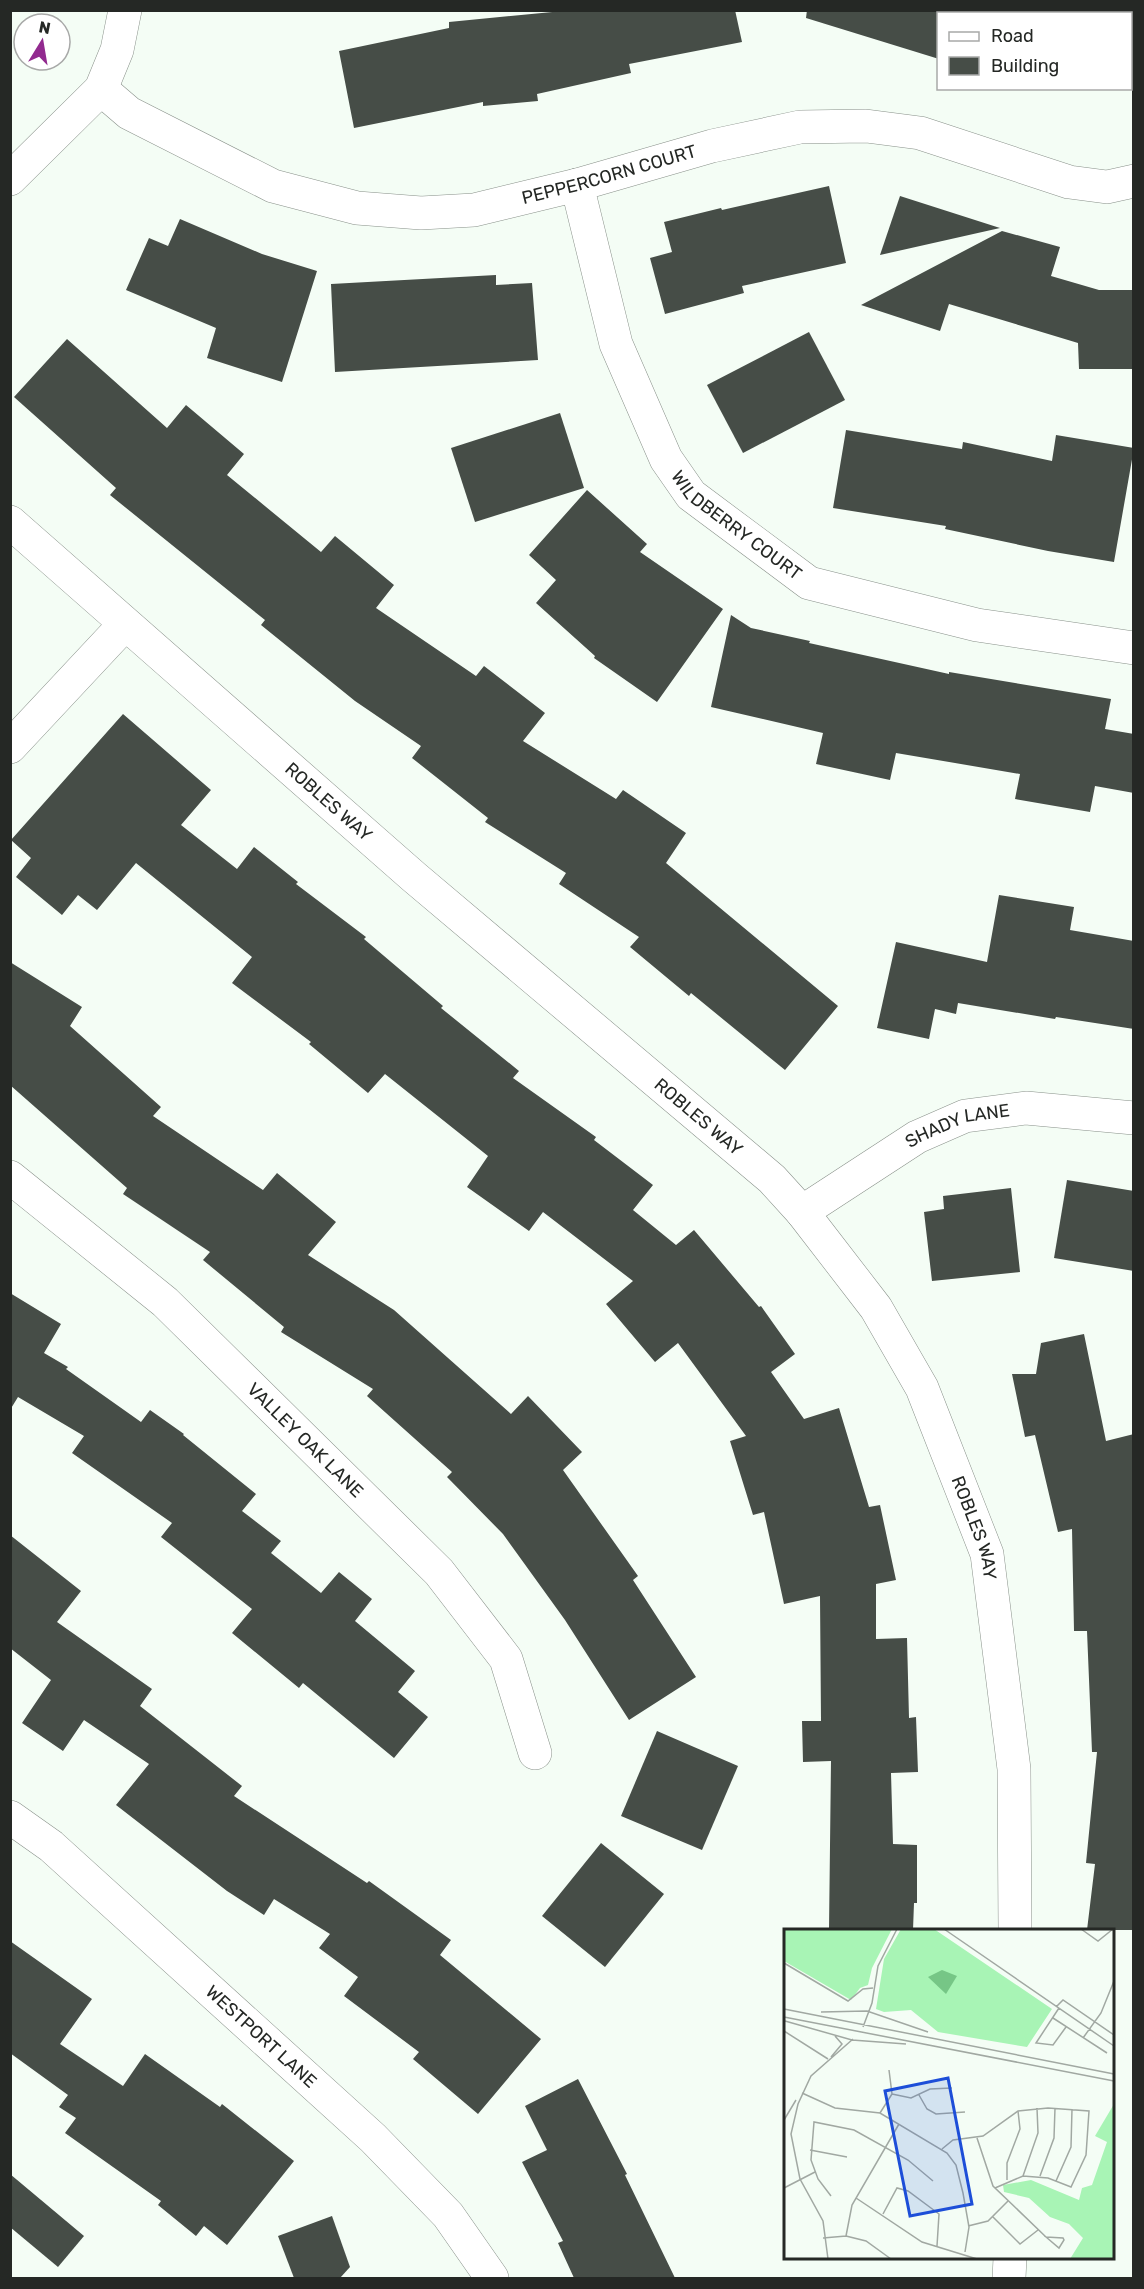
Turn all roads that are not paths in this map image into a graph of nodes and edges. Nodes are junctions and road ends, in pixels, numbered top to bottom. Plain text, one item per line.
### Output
1 (125, 10) edge
2 (101, 89) junction
3 (10, 179) edge
4 (1134, 181) edge
5 (577, 185) junction
6 (10, 522) edge
7 (125, 624) junction
8 (1134, 648) edge
9 (10, 747) edge
10 (1134, 1118) edge
11 (10, 1177) edge
12 (802, 1212) junction
13 (535, 1754) dead end
14 (10, 1817) edge
15 (1015, 1929) edge
16 (1010, 2259) edge
17 (492, 2278) edge
18 (1009, 2278) edge

1 - 2 street
2 - 3 street
2 - 5 street, PEPPERCORN COURT
4 - 5 street, PEPPERCORN COURT
5 - 8 street, WILDBERRY COURT
6 - 7 street, ROBLES WAY
7 - 9 street
7 - 12 street, ROBLES WAY
10 - 12 street, SHADY LANE
11 - 13 street, VALLEY OAK LANE
12 - 15 street, ROBLES WAY
14 - 17 street, WESTPORT LANE
16 - 18 street

